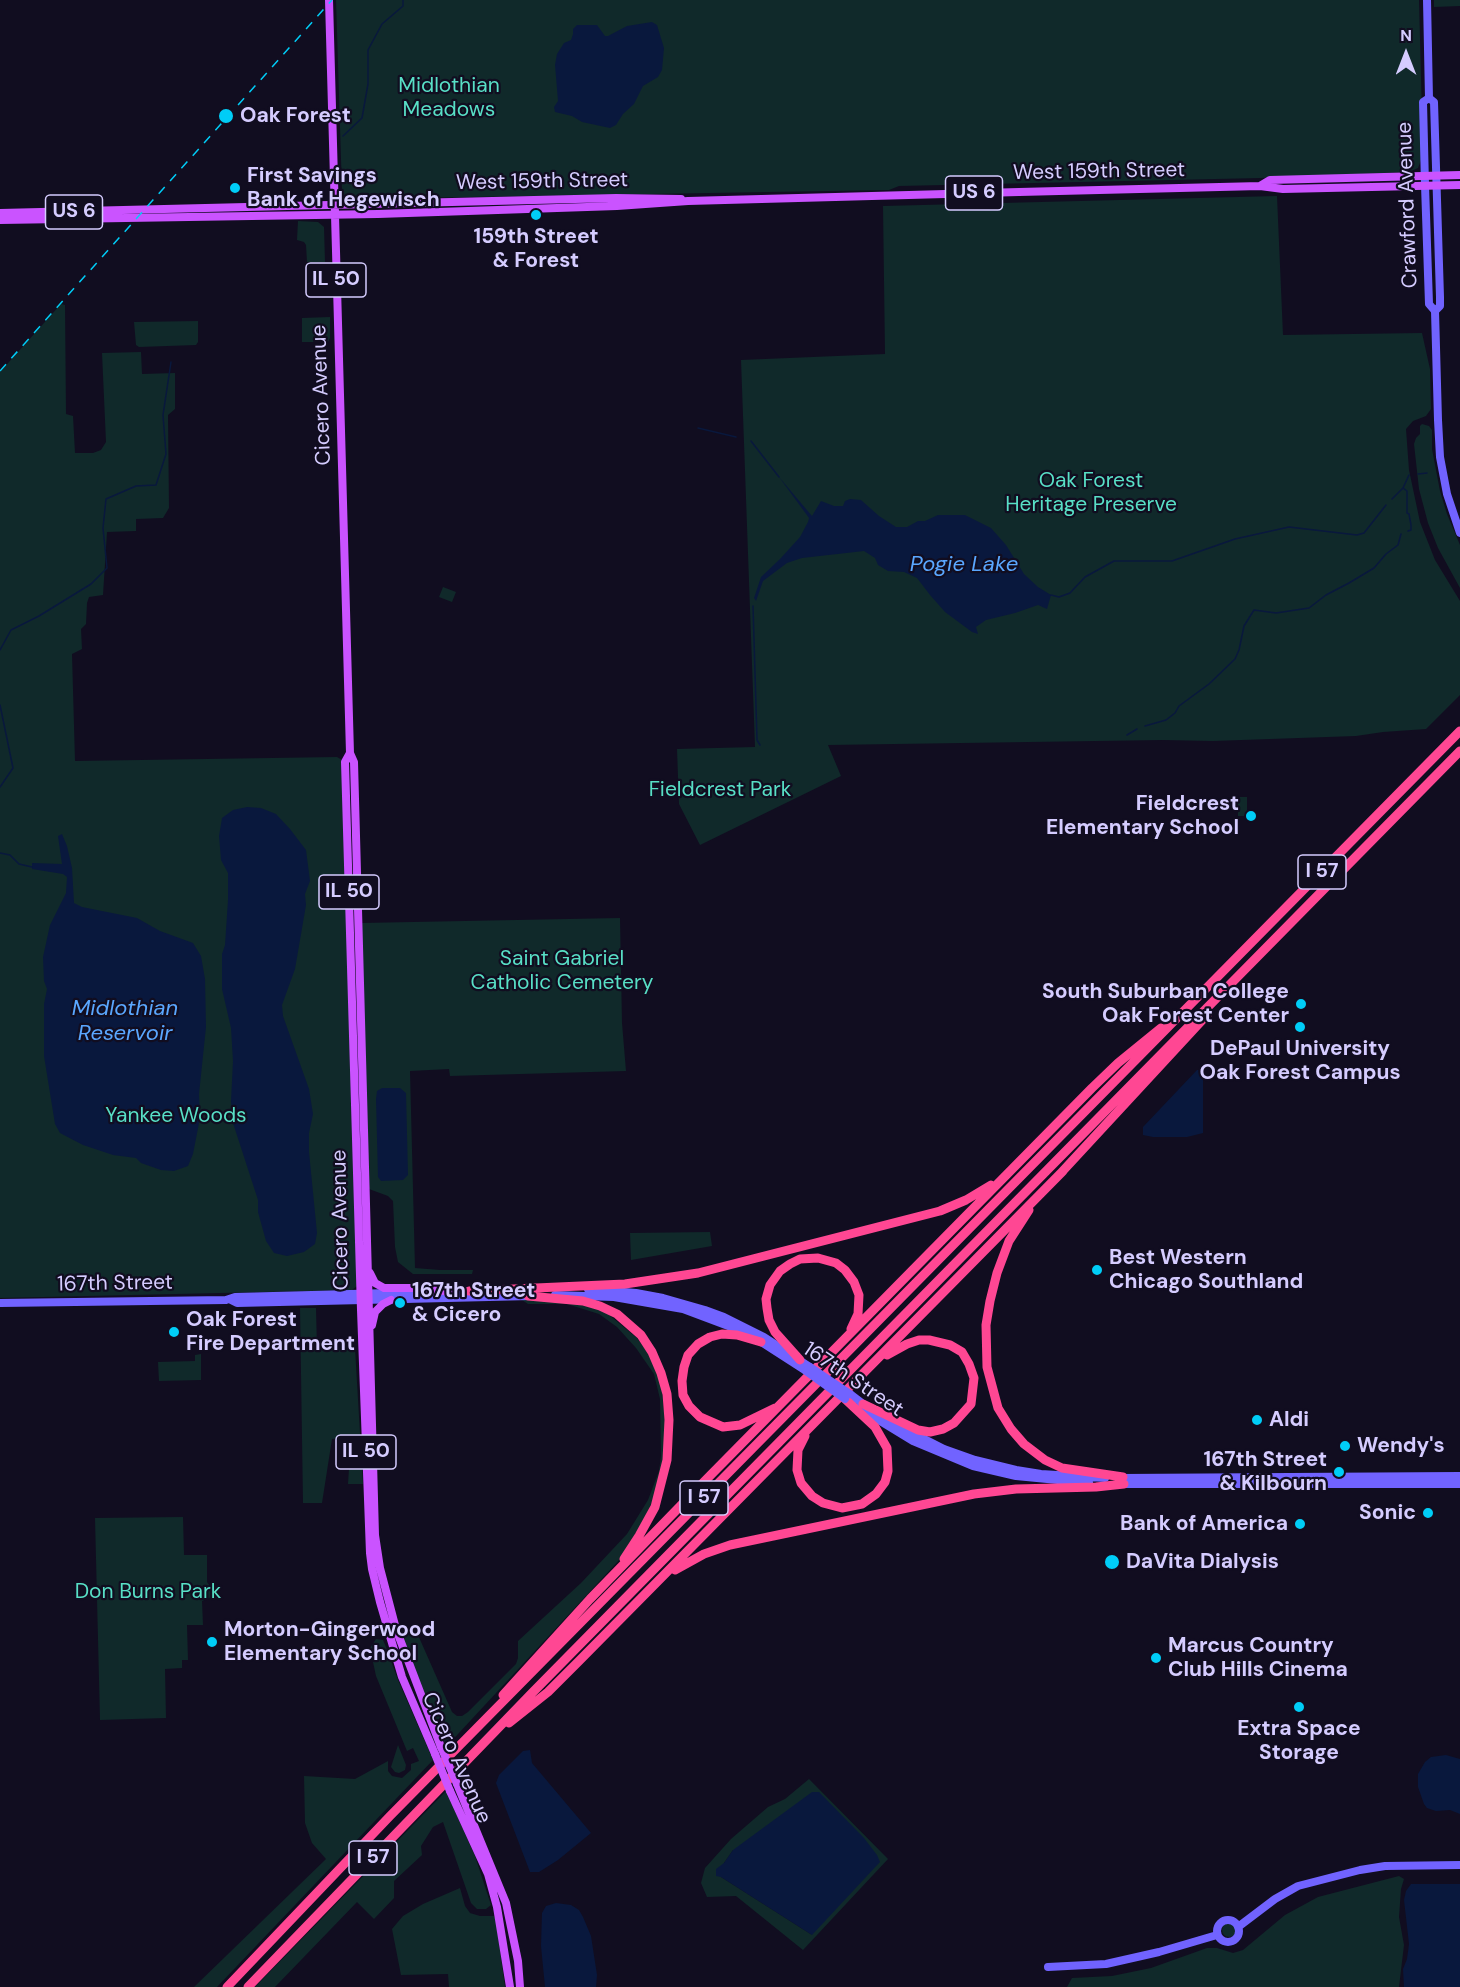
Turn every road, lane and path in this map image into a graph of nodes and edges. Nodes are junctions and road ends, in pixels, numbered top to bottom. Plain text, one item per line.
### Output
1 (329, 0) edge
2 (1427, 0) edge
3 (1429, 98) junction
4 (1425, 175) junction
5 (1436, 175) junction
6 (1460, 175) edge
7 (1425, 185) junction
8 (1437, 185) junction
9 (1460, 185) edge
10 (1260, 186) junction
11 (335, 210) junction
12 (0, 213) edge
13 (0, 220) edge
14 (1435, 311) junction
15 (1460, 533) edge
16 (1460, 731) edge
17 (1460, 751) edge
18 (350, 753) junction
19 (1223, 993) junction
20 (1184, 1012) junction
21 (1014, 1167) junction
22 (1063, 1171) junction
23 (368, 1268) junction
24 (452, 1292) junction
25 (470, 1292) junction
26 (528, 1296) junction
27 (364, 1297) junction
28 (391, 1300) junction
29 (0, 1303) edge
30 (761, 1342) junction
31 (369, 1343) junction
32 (836, 1350) junction
33 (800, 1360) junction
34 (872, 1365) junction
35 (808, 1369) junction
36 (795, 1390) junction
37 (847, 1397) junction
38 (863, 1404) junction
39 (821, 1416) junction
40 (1460, 1476) edge
41 (1124, 1481) junction
42 (1460, 1484) edge
43 (654, 1586) junction
44 (590, 1599) junction
45 (392, 1631) junction
46 (499, 1729) junction
47 (452, 1754) junction
48 (454, 1787) junction
49 (1460, 1864) edge
50 (1238, 1927) junction
51 (1217, 1935) junction
52 (1048, 1967) dead end
53 (227, 1987) edge
54 (248, 1987) edge
55 (510, 1987) edge
56 (520, 1987) edge

1 - 11 main road, Cicero Avenue / IL 50
2 - 3 main road, Crawford Avenue
3 - 4 main road, Crawford Avenue
3 - 5 main road, Crawford Avenue
4 - 5 main road, West 159th Street / US 6
4 - 7 main road, Crawford Avenue
4 - 10 main road, West 159th Street / US 6
5 - 6 main road, West 159th Street / US 6
5 - 8 main road, Crawford Avenue
7 - 8 main road, West 159th Street / US 6
7 - 10 main road, West 159th Street / US 6
7 - 14 main road, Crawford Avenue
8 - 9 main road, West 159th Street / US 6
8 - 14 main road, Crawford Avenue
10 - 11 main road, West 159th Street / US 6
11 - 12 main road, West 159th Street / US 6
11 - 13 main road, West 159th Street / US 6
11 - 18 main road, Cicero Avenue / IL 50
14 - 15 main road, Crawford Avenue
16 - 20 highway, I 57
17 - 19 highway, I 57
18 - 23 main road, Cicero Avenue / IL 50
18 - 27 main road, Cicero Avenue / IL 50
19 - 22 highway
19 - 46 highway, I 57
20 - 21 highway
20 - 47 highway, I 57
21 - 25 highway
21 - 32 highway
22 - 34 highway
22 - 41 highway
23 - 24 main road
23 - 27 main road, Cicero Avenue / IL 50
24 - 25 main road, 167th Street
24 - 27 main road, 167th Street
25 - 33 main road, 167th Street
26 - 28 main road, 167th Street
26 - 30 main road, 167th Street
26 - 44 highway
27 - 28 main road, 167th Street
27 - 29 main road, 167th Street
27 - 31 main road, Cicero Avenue / IL 50
27 - 45 main road, Cicero Avenue / IL 50
28 - 31 main road
30 - 35 main road, 167th Street
30 - 36 highway
31 - 45 main road, Cicero Avenue / IL 50
32 - 33 highway
32 - 36 highway
33 - 35 main road, 167th Street
34 - 38 highway
34 - 39 highway
35 - 37 main road, 167th Street, bridge
36 - 44 highway
37 - 38 main road, 167th Street
37 - 39 highway
37 - 41 main road, 167th Street
38 - 41 main road, 167th Street
39 - 43 highway
40 - 41 main road, 167th Street
41 - 42 main road, 167th Street
41 - 43 highway
43 - 46 highway
44 - 47 highway
45 - 48 main road, Cicero Avenue / IL 50, bridge
46 - 54 highway, I 57
47 - 53 highway, I 57
48 - 55 main road, Cicero Avenue / IL 50
48 - 56 main road, Cicero Avenue / IL 50
49 - 50 main road
50 - 51 main road
50 - 51 main road
51 - 52 main road

